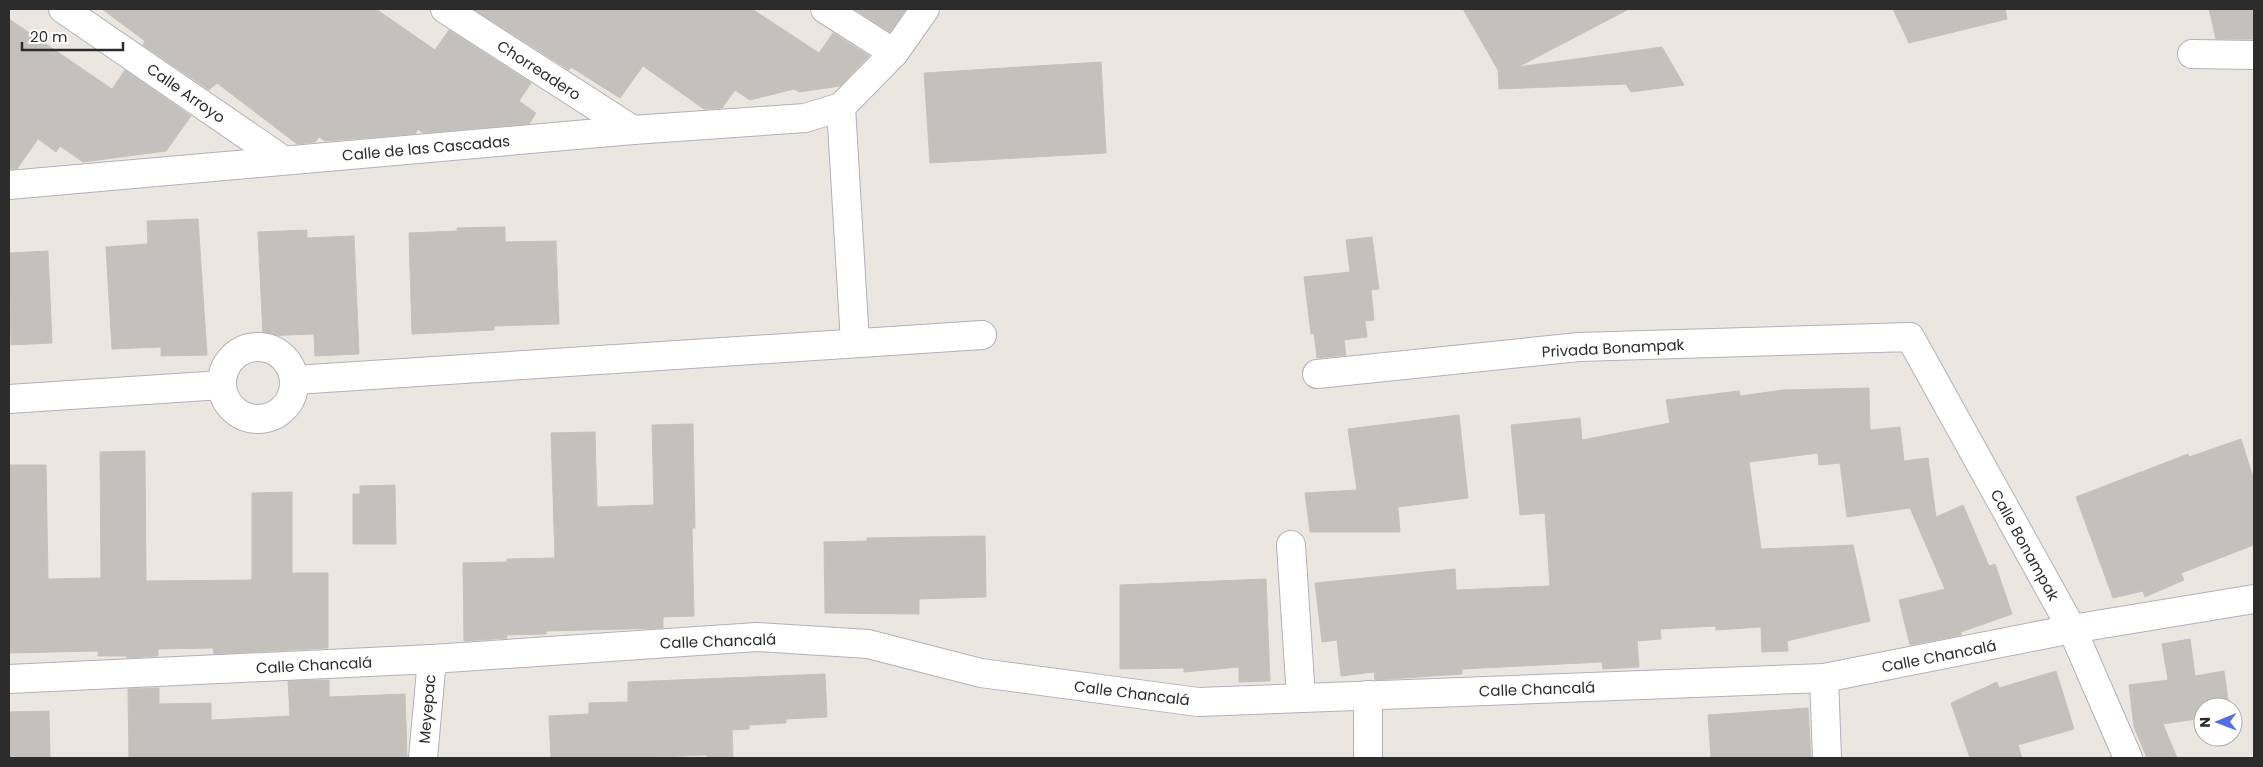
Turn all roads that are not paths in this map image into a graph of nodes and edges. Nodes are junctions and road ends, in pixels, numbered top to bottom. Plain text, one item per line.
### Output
1 (63, 9) edge
2 (445, 9) edge
3 (825, 9) edge
4 (925, 9) edge
5 (894, 53) junction
6 (2192, 54) dead end
7 (2254, 55) edge
8 (841, 107) junction
9 (633, 130) junction
10 (283, 160) junction
11 (9, 185) edge
12 (982, 335) dead end
13 (1910, 337) joint
14 (855, 343) junction
15 (1317, 374) dead end
16 (295, 380) junction
17 (222, 386) junction
18 (9, 399) edge
19 (1291, 545) dead end
20 (2254, 599) edge
21 (2072, 630) junction
22 (432, 659) junction
23 (1824, 678) junction
24 (9, 679) edge
25 (1368, 695) junction
26 (1301, 698) junction
27 (423, 758) edge
28 (1368, 758) edge
29 (1827, 758) edge
30 (2128, 758) edge

1 - 10 street, Calle Arroyo
2 - 9 street, Chorreadero
3 - 5 street
4 - 5 street
5 - 8 street
6 - 7 street
8 - 9 street, Calle de las Cascadas
8 - 14 street
9 - 10 street, Calle de las Cascadas
10 - 11 street, Calle de las Cascadas
12 - 14 street
13 - 15 street, Privada Bonampak
13 - 21 street, Calle Bonampak
14 - 16 street
16 - 17 street
16 - 17 street
17 - 18 street
19 - 26 street
20 - 21 street, Calle Chancalá
21 - 23 street, Calle Chancalá
21 - 30 street, Calle Bonampak
22 - 24 street, Calle Chancalá
22 - 26 street, Calle Chancalá
22 - 27 street, Meyepac
23 - 25 street, Calle Chancalá
23 - 29 street
25 - 26 street, Calle Chancalá
25 - 28 street

